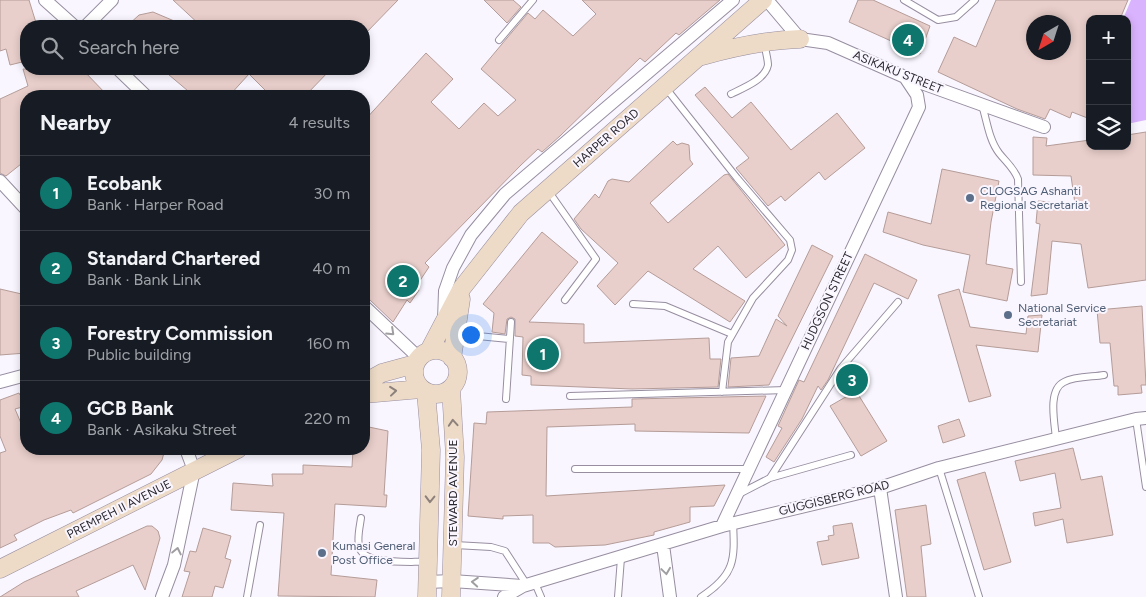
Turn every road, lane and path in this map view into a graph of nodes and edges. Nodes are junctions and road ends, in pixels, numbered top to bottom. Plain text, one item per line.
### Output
1 (45, 0) edge
2 (112, 0) edge
3 (533, 0) edge
4 (733, 0) edge
5 (765, 0) edge
6 (904, 0) edge
7 (975, 0) edge
8 (67, 20) edge
9 (92, 20) edge
10 (800, 39) junction
11 (499, 40) dead end
12 (764, 43) junction
13 (699, 56) junction
14 (124, 75) edge
15 (905, 77) junction
16 (665, 86) junction
17 (140, 90) edge
18 (731, 94) dead end
19 (982, 104) junction
20 (1044, 127) dead end
21 (0, 181) edge
22 (547, 190) junction
23 (20, 203) edge
24 (1021, 282) dead end
25 (565, 300) dead end
26 (898, 302) dead end
27 (633, 304) dead end
28 (370, 311) edge
29 (511, 322) dead end
30 (450, 328) junction
31 (732, 334) junction
32 (509, 340) junction
33 (421, 358) junction
34 (452, 358) junction
35 (1104, 375) dead end
36 (20, 377) edge
37 (370, 380) edge
38 (0, 382) edge
39 (450, 389) junction
40 (424, 390) junction
41 (786, 390) junction
42 (722, 392) junction
43 (370, 394) edge
44 (570, 396) dead end
45 (506, 398) dead end
46 (1141, 418) edge
47 (1056, 439) junction
48 (188, 455) edge
49 (225, 455) edge
50 (851, 455) dead end
51 (939, 468) junction
52 (575, 469) dead end
53 (748, 469) junction
54 (194, 470) junction
55 (770, 478) junction
56 (1146, 487) edge
57 (880, 488) junction
58 (736, 496) junction
59 (361, 518) dead end
60 (260, 525) dead end
61 (727, 525) junction
62 (452, 544) junction
63 (663, 545) junction
64 (621, 558) junction
65 (428, 562) junction
66 (0, 569) edge
67 (528, 585) junction
68 (427, 589) edge
69 (452, 589) edge
70 (162, 597) edge
71 (247, 597) edge
72 (504, 597) edge
73 (541, 597) edge
74 (618, 597) edge
75 (670, 597) edge
76 (701, 597) edge
77 (896, 597) edge
78 (979, 597) edge

1 - 8 street
2 - 9 street
3 - 11 lane
4 - 30 street
5 - 10 street
5 - 13 street, HARPER ROAD
6 - 7 lane
10 - 12 street
10 - 15 street, ASIKAKU STREET
12 - 13 street
12 - 18 lane
13 - 16 street, HARPER ROAD
14 - 17 street
15 - 19 street, ASIKAKU STREET
15 - 41 street, HUDGSON STREET
16 - 22 street, HARPER ROAD
16 - 31 lane
19 - 20 street, ASIKAKU STREET
19 - 24 lane
21 - 23 street
22 - 25 lane
22 - 30 street, HARPER ROAD
26 - 55 lane
27 - 31 lane
28 -> 33 street
29 - 32 lane
30 - 32 lane
30 - 33 street, HARPER ROAD
30 - 34 street, HARPER ROAD
31 - 42 lane
32 - 45 lane
33 - 34 street
33 - 37 street
33 - 40 street
34 - 39 street
35 - 47 lane
36 - 38 street
39 - 40 street
62 -> 39 street, STEWARD AVENUE
43 -> 40 street
40 -> 65 street, STEWARD AVENUE
41 - 42 lane
41 - 53 street, HUDGSON STREET
42 - 44 lane
46 - 47 street, GUGGISBERG ROAD
46 - 56 lane
47 - 51 street, GUGGISBERG ROAD
48 - 54 street
49 - 54 street, PREMPEH II AVENUE
50 - 55 lane
51 - 57 street, GUGGISBERG ROAD
51 - 78 lane
52 - 53 lane
53 - 58 street, HUDGSON STREET
54 - 66 street, PREMPEH II AVENUE
70 -> 54 street
55 - 58 lane
57 - 61 street, GUGGISBERG ROAD
57 - 77 street
58 - 61 street, HUDGSON STREET
59 - 65 lane
60 - 71 lane
61 - 63 street, GUGGISBERG ROAD
61 - 76 lane
62 - 67 lane
62 - 69 street, STEWARD AVENUE
63 - 64 street, GUGGISBERG ROAD
63 -> 75 street
64 - 67 street, GUGGISBERG ROAD
64 - 74 lane
65 - 68 street, STEWARD AVENUE
67 -> 69 street, GUGGISBERG ROAD
67 - 72 street, GUGGISBERG ROAD
67 - 73 lane
68 - 69 street, GUGGISBERG ROAD

